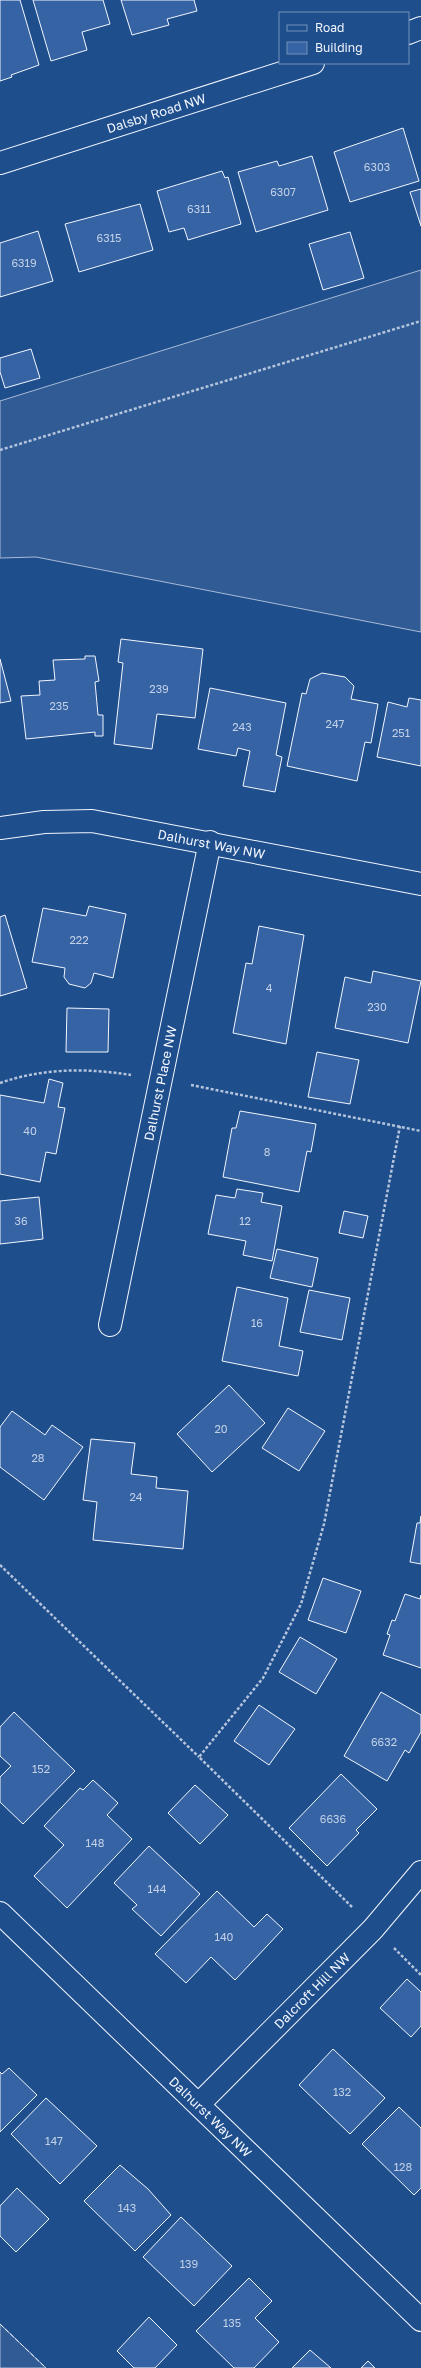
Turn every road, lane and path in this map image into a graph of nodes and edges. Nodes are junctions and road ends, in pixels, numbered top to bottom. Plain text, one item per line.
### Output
1 (421, 28) edge
2 (409, 33) edge
3 (310, 64) edge
4 (0, 163) edge
5 (421, 321) edge
6 (0, 450) edge
7 (0, 828) edge
8 (210, 842) junction
9 (421, 884) edge
10 (135, 1075) dead end
11 (0, 1083) edge
12 (191, 1085) dead end
13 (400, 1126) junction
14 (421, 1130) edge
15 (110, 1324) dead end
16 (0, 1566) edge
17 (199, 1757) junction
18 (421, 1872) edge
19 (0, 1913) edge
20 (373, 1928) junction
21 (421, 1975) edge
22 (199, 2104) junction
23 (421, 2320) edge

1 - 2 street
3 - 4 street, Dalsby Road NW
5 - 6 path
7 - 8 street, Dalhurst Way NW
8 - 9 street, Dalhurst Way NW
8 - 15 street, Dalhurst Place NW
10 - 11 path
12 - 13 path
13 - 14 path
13 - 17 path
16 - 17 path
17 - 20 path
18 - 20 street, Dalcroft Hill NW
19 - 22 street, Dalhurst Way NW
20 - 21 path
20 - 22 street, Dalcroft Hill NW
22 - 23 street, Dalhurst Way NW

